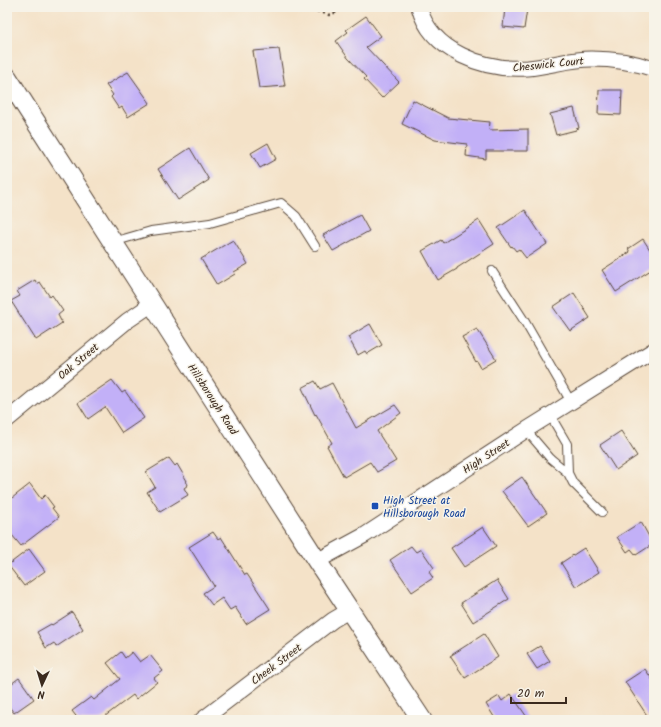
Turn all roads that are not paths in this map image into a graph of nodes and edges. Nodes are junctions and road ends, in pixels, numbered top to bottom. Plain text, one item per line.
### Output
1 (419, 7) edge
2 (654, 70) edge
3 (7, 77) edge
4 (112, 242) junction
5 (315, 246) dead end
6 (492, 271) dead end
7 (152, 304) junction
8 (654, 350) edge
9 (571, 402) junction
10 (550, 415) junction
11 (7, 420) edge
12 (526, 430) junction
13 (568, 473) junction
14 (602, 512) dead end
15 (317, 561) junction
16 (350, 610) junction
17 (202, 720) edge
18 (422, 720) edge

1 - 2 street, Cheswick Court
3 - 4 street, Hillsborough Road
4 - 5 lane
4 - 7 street, Hillsborough Road
6 - 9 lane
7 - 11 street, Oak Street
7 - 15 street, Hillsborough Road
8 - 9 street, High Street
9 - 10 street, High Street
10 - 12 street, High Street
10 - 13 lane
12 - 13 lane
12 - 15 street, High Street
13 - 14 lane
15 - 16 street, Hillsborough Road
16 - 17 street, Cheek Street
16 - 18 street, Hillsborough Road

